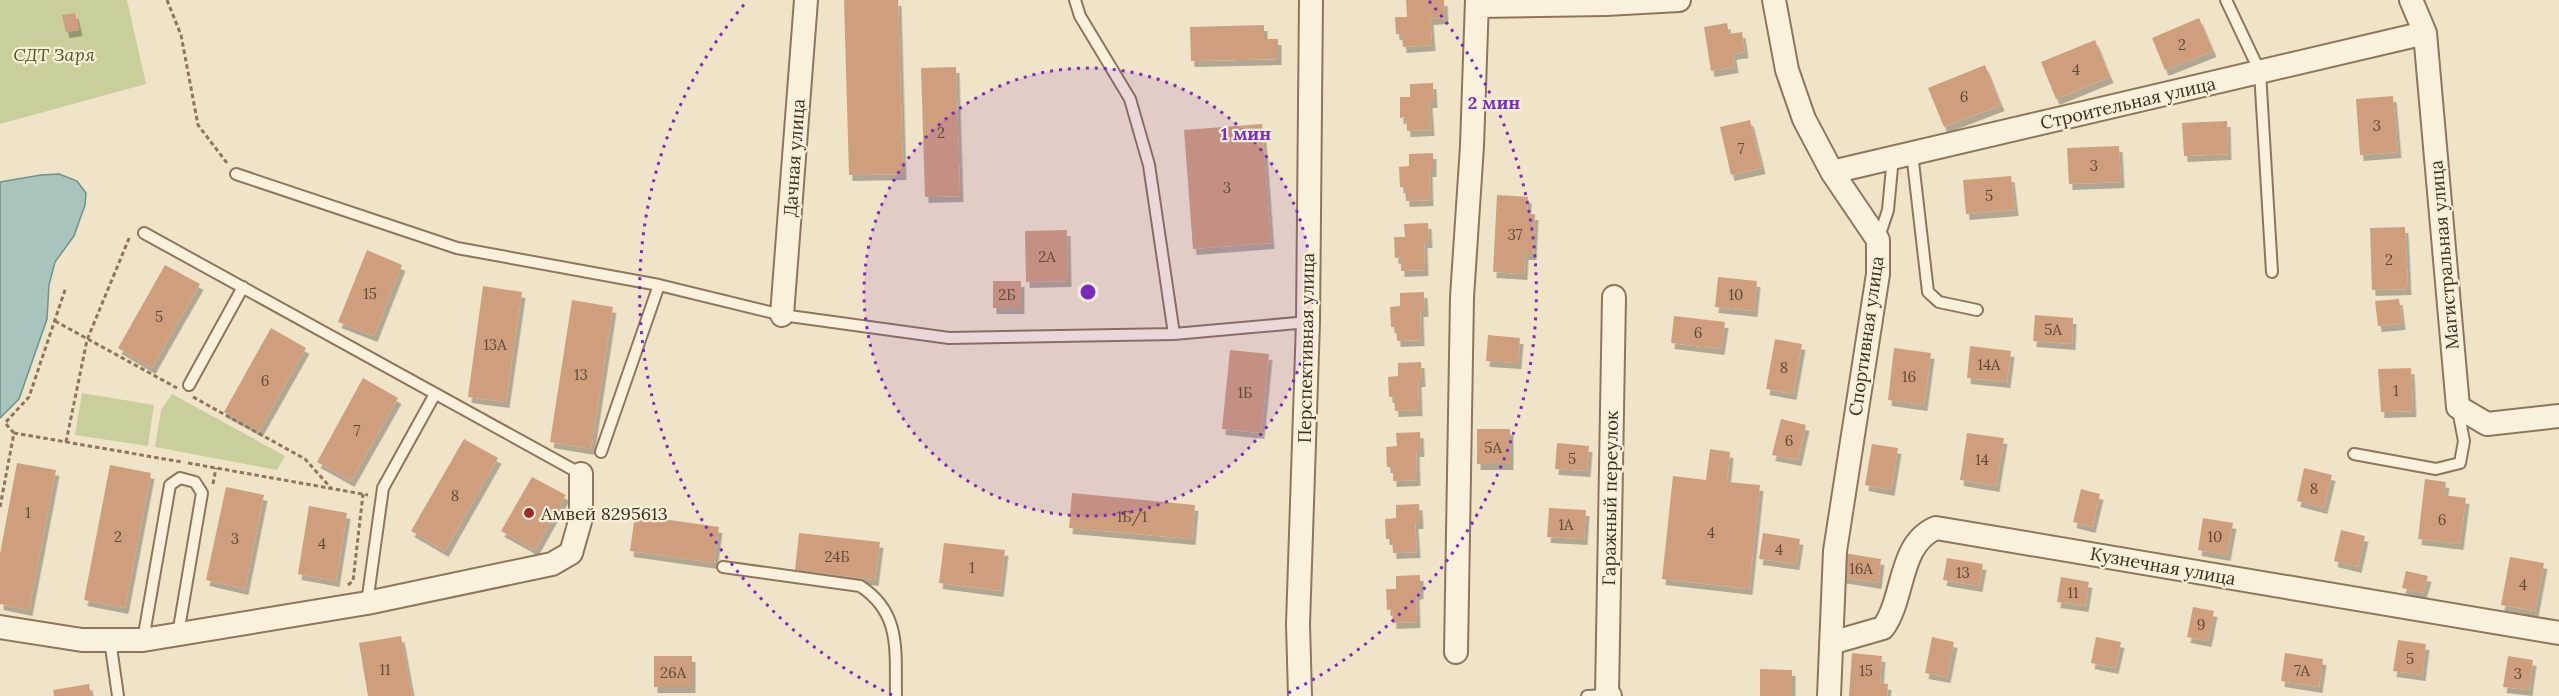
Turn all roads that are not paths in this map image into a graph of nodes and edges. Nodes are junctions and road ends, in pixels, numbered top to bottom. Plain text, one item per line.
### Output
1 (806, 0) edge
2 (1075, 0) edge
3 (1311, 0) edge
4 (1679, 0) edge
5 (1773, 0) edge
6 (2226, 0) edge
7 (2411, 0) edge
8 (1477, 3) edge
9 (2425, 33) junction
10 (2260, 72) junction
11 (1902, 155) junction
12 (1832, 172) junction
13 (236, 174) road end
14 (144, 233) road end
15 (1878, 240) junction
16 (2272, 272) dead end
17 (659, 285) junction
18 (243, 287) junction
19 (1614, 297) dead end
20 (1977, 310) dead end
21 (782, 315) junction
22 (1308, 322) junction
23 (1174, 334) junction
24 (186, 390) road end
25 (435, 394) junction
26 (2458, 406) junction
27 (2559, 416) edge
28 (601, 452) dead end
29 (2354, 454) dead end
30 (581, 474) joint
31 (723, 567) dead end
32 (367, 603) junction
33 (0, 627) edge
34 (2559, 633) edge
35 (178, 634) junction
36 (110, 640) junction
37 (143, 640) junction
38 (1831, 643) junction
39 (1456, 652) dead end
40 (118, 696) edge
41 (896, 696) edge
42 (1300, 696) edge
43 (1587, 696) edge
44 (1608, 696) edge
45 (1828, 696) edge

1 - 21 street, Дачная улица
2 - 23 lane
3 - 22 street, Перспективная улица
4 - 8 street
5 - 12 street, Спортивная улица
6 - 10 lane
7 - 9 street, Магистральная улица
8 - 39 street
9 - 10 street, Строительная улица
9 - 26 street, Магистральная улица
10 - 11 street, Строительная улица
10 - 16 lane
11 - 12 street, Строительная улица
11 - 15 lane
11 - 20 lane
12 - 15 street, Спортивная улица
13 - 17 lane
14 - 18 lane
15 - 38 street, Спортивная улица
17 - 21 lane
17 - 28 lane
18 - 24 lane
18 - 25 lane
19 - 44 street, Гаражный переулок
21 - 23 lane
22 - 23 lane
22 - 42 street, Перспективная улица
25 - 30 lane
25 - 32 lane
26 - 27 street
26 - 29 lane
30 - 32 street
31 - 41 lane
32 - 35 street
33 - 36 street
34 - 38 street, Кузнечная улица
35 - 37 street
35 - 37 lane
36 - 37 street
36 - 40 lane
38 - 45 street, Спортивная улица
43 - 44 lane

